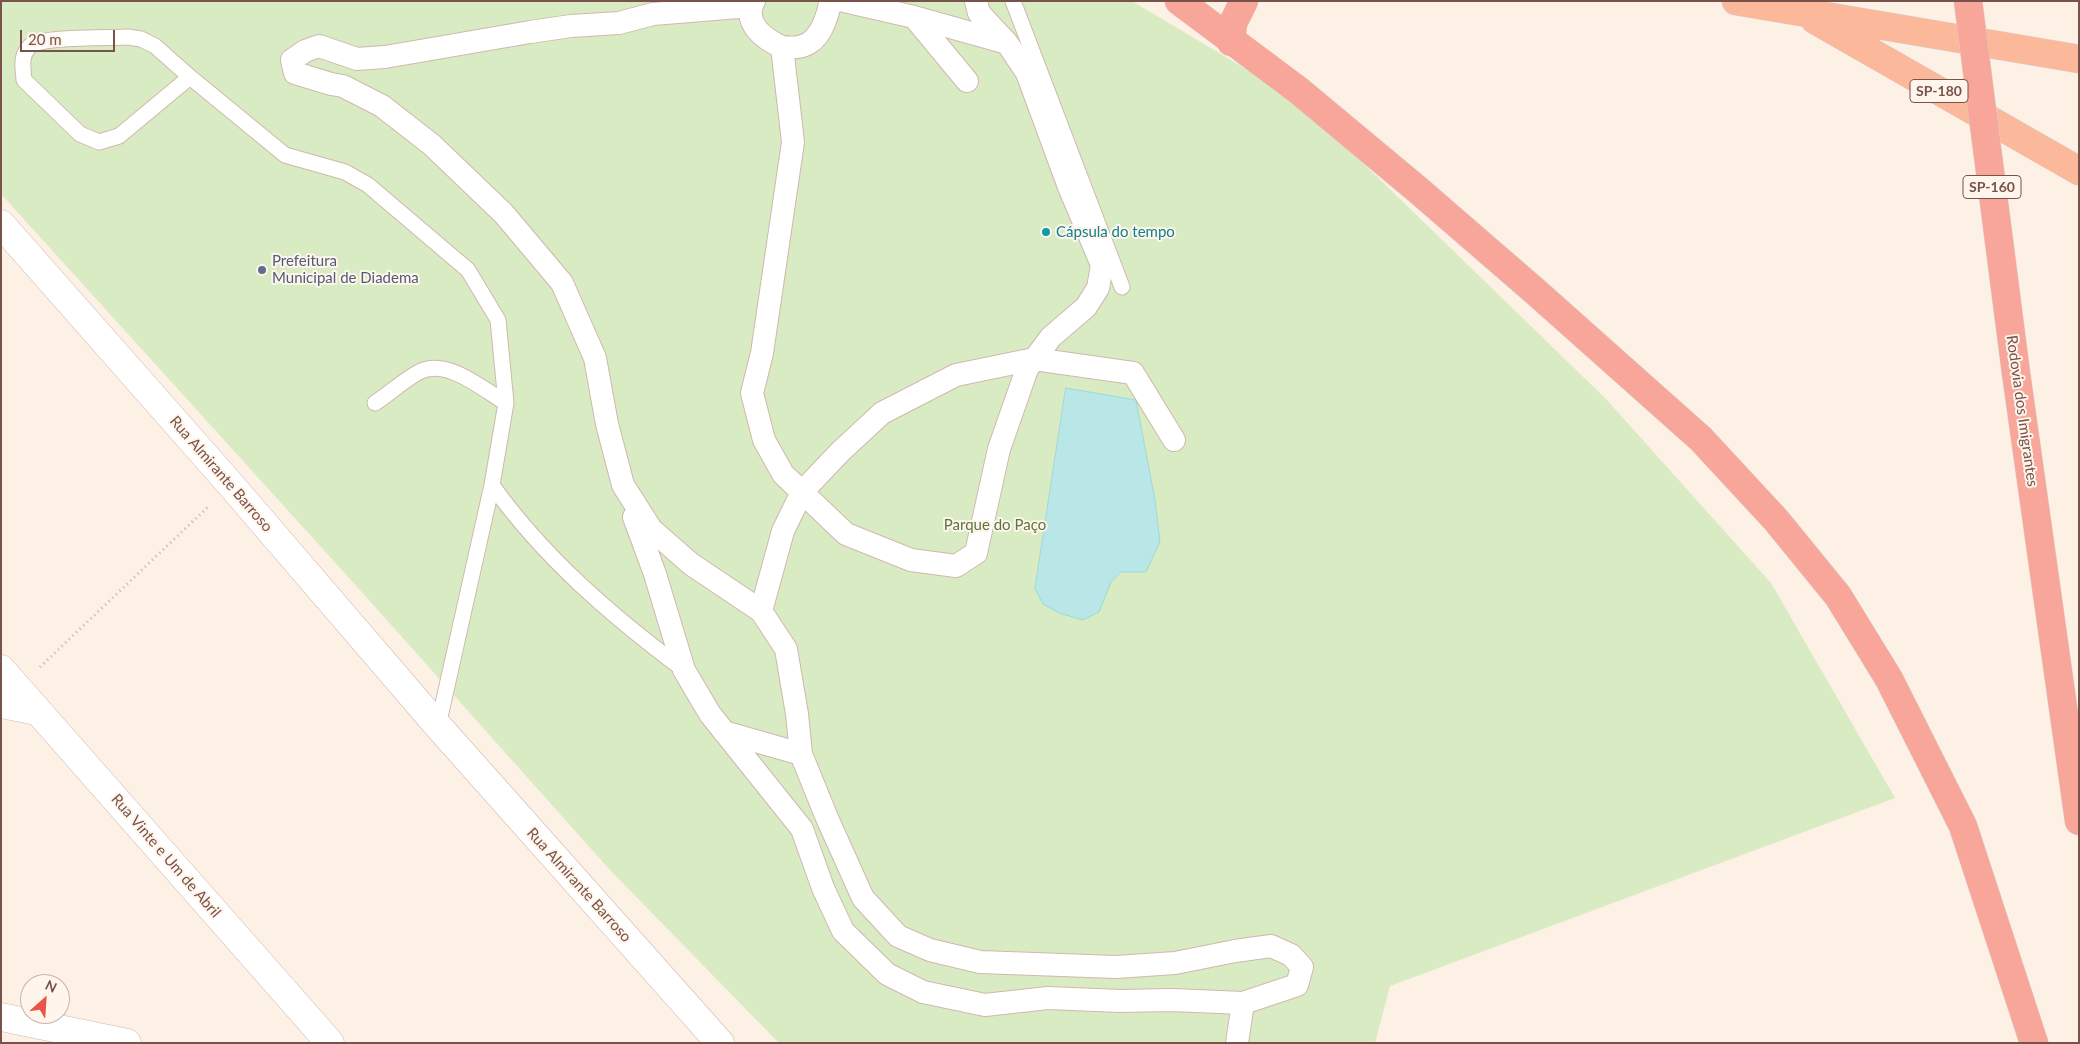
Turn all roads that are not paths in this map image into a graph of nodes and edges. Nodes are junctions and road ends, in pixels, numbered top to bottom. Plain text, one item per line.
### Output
1 (830, 1) edge
2 (844, 1) edge
3 (976, 1) edge
4 (1013, 1) edge
5 (1179, 1) edge
6 (1244, 1) edge
7 (1736, 1) edge
8 (1968, 1) edge
9 (752, 4) edge
10 (1799, 11) junction
11 (914, 17) junction
12 (1231, 42) junction
13 (1007, 43) junction
14 (782, 47) junction
15 (2079, 59) edge
16 (190, 77) junction
17 (967, 81) dead end
18 (2079, 171) edge
19 (1, 224) edge
20 (1122, 287) dead end
21 (1034, 359) junction
22 (376, 403) dead end
23 (506, 403) junction
24 (1174, 440) dead end
25 (492, 485) junction
26 (623, 485) junction
27 (802, 492) junction
28 (761, 611) junction
29 (684, 670) junction
30 (7, 687) edge
31 (438, 726) junction
32 (724, 732) junction
33 (801, 754) junction
34 (2079, 821) edge
35 (1243, 1003) junction
36 (1, 1017) edge
37 (127, 1043) edge
38 (330, 1043) edge
39 (720, 1043) edge
40 (1237, 1043) edge
41 (2034, 1043) edge

1 - 14 street
2 - 11 street
3 - 13 street
4 - 20 lane
5 - 12 highway
6 - 12 highway
7 - 10 highway, SP-180
8 - 34 highway, Rodovia dos Imigrantes / SP-160, bridge
9 - 14 street
9 - 26 street
10 - 15 highway
10 - 18 highway, SP-180
11 - 13 street
11 - 17 street
12 - 41 highway
13 - 21 street
14 - 27 street
16 - 16 lane
16 - 23 lane
19 - 31 street, Rua Almirante Barroso
21 - 24 street
21 - 27 street
21 - 27 street
22 - 23 lane
23 - 25 lane
25 - 29 lane
25 - 31 lane
26 - 28 street
26 - 29 street
27 - 28 street
28 - 33 street
29 - 32 street
30 - 38 street, Rua Vinte e Um de Abril
31 - 39 street, Rua Almirante Barroso
32 - 33 street
32 - 35 street
33 - 35 street
35 - 40 street
36 - 37 street

